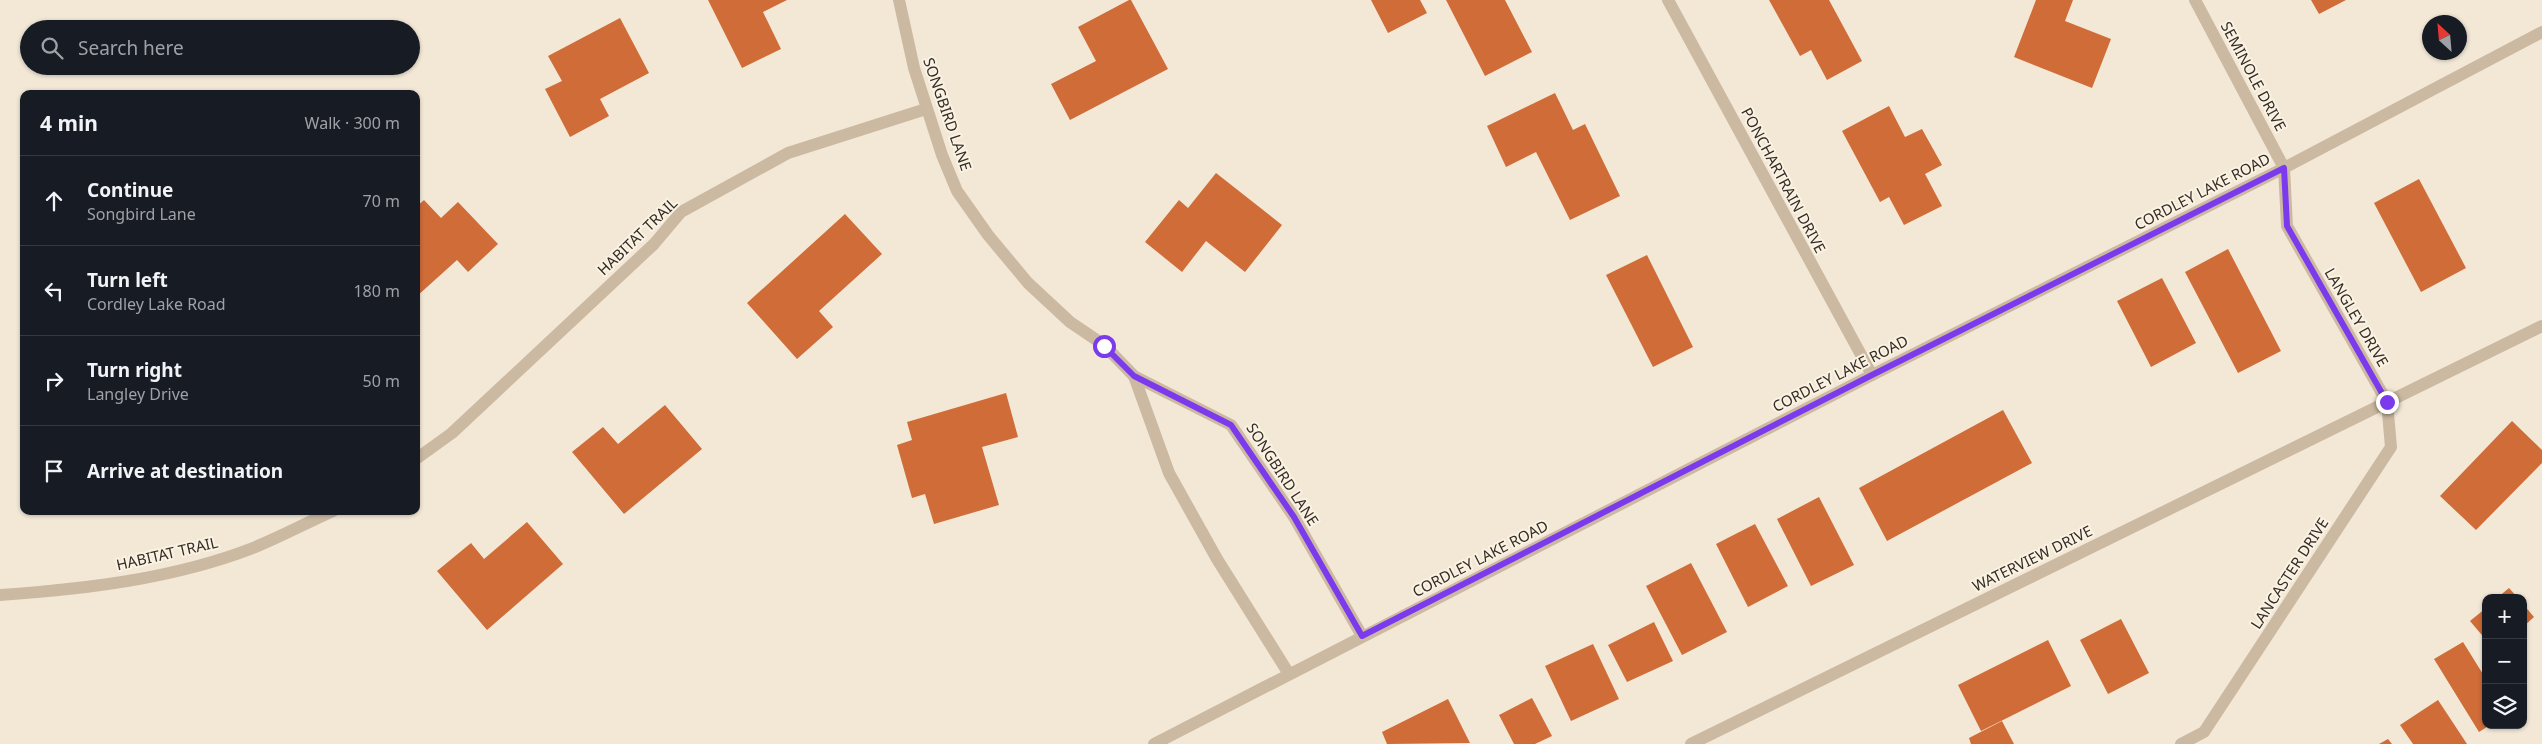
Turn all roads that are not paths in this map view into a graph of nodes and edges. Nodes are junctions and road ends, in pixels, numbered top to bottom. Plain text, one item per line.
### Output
1 (899, 0) edge
2 (1668, 0) edge
3 (2195, 0) edge
4 (2542, 32) edge
5 (926, 109) junction
6 (2284, 168) junction
7 (2542, 326) edge
8 (1872, 375) junction
9 (1134, 376) junction
10 (2387, 402) junction
11 (420, 456) edge
12 (324, 515) edge
13 (0, 595) edge
14 (1362, 636) junction
15 (1289, 674) junction
16 (1700, 742) edge
17 (1154, 744) edge
18 (2181, 744) edge

1 - 5 street, SONGBIRD LANE
2 - 8 street, PONCHARTRAIN DRIVE
3 - 6 street, SEMINOLE DRIVE
4 - 6 street, CORDLEY LAKE ROAD
5 - 9 street, SONGBIRD LANE
5 - 11 street, HABITAT TRAIL
6 - 8 street, CORDLEY LAKE ROAD
6 - 10 street, LANGLEY DRIVE
7 - 10 street
8 - 14 street, CORDLEY LAKE ROAD
9 - 14 street, SONGBIRD LANE
9 - 15 street, SONGBIRD LANE
10 - 16 street, WATERVIEW DRIVE
10 - 18 street, LANCASTER DRIVE
12 - 13 street, HABITAT TRAIL
14 - 15 street, CORDLEY LAKE ROAD
15 - 17 street, CORDLEY LAKE ROAD

